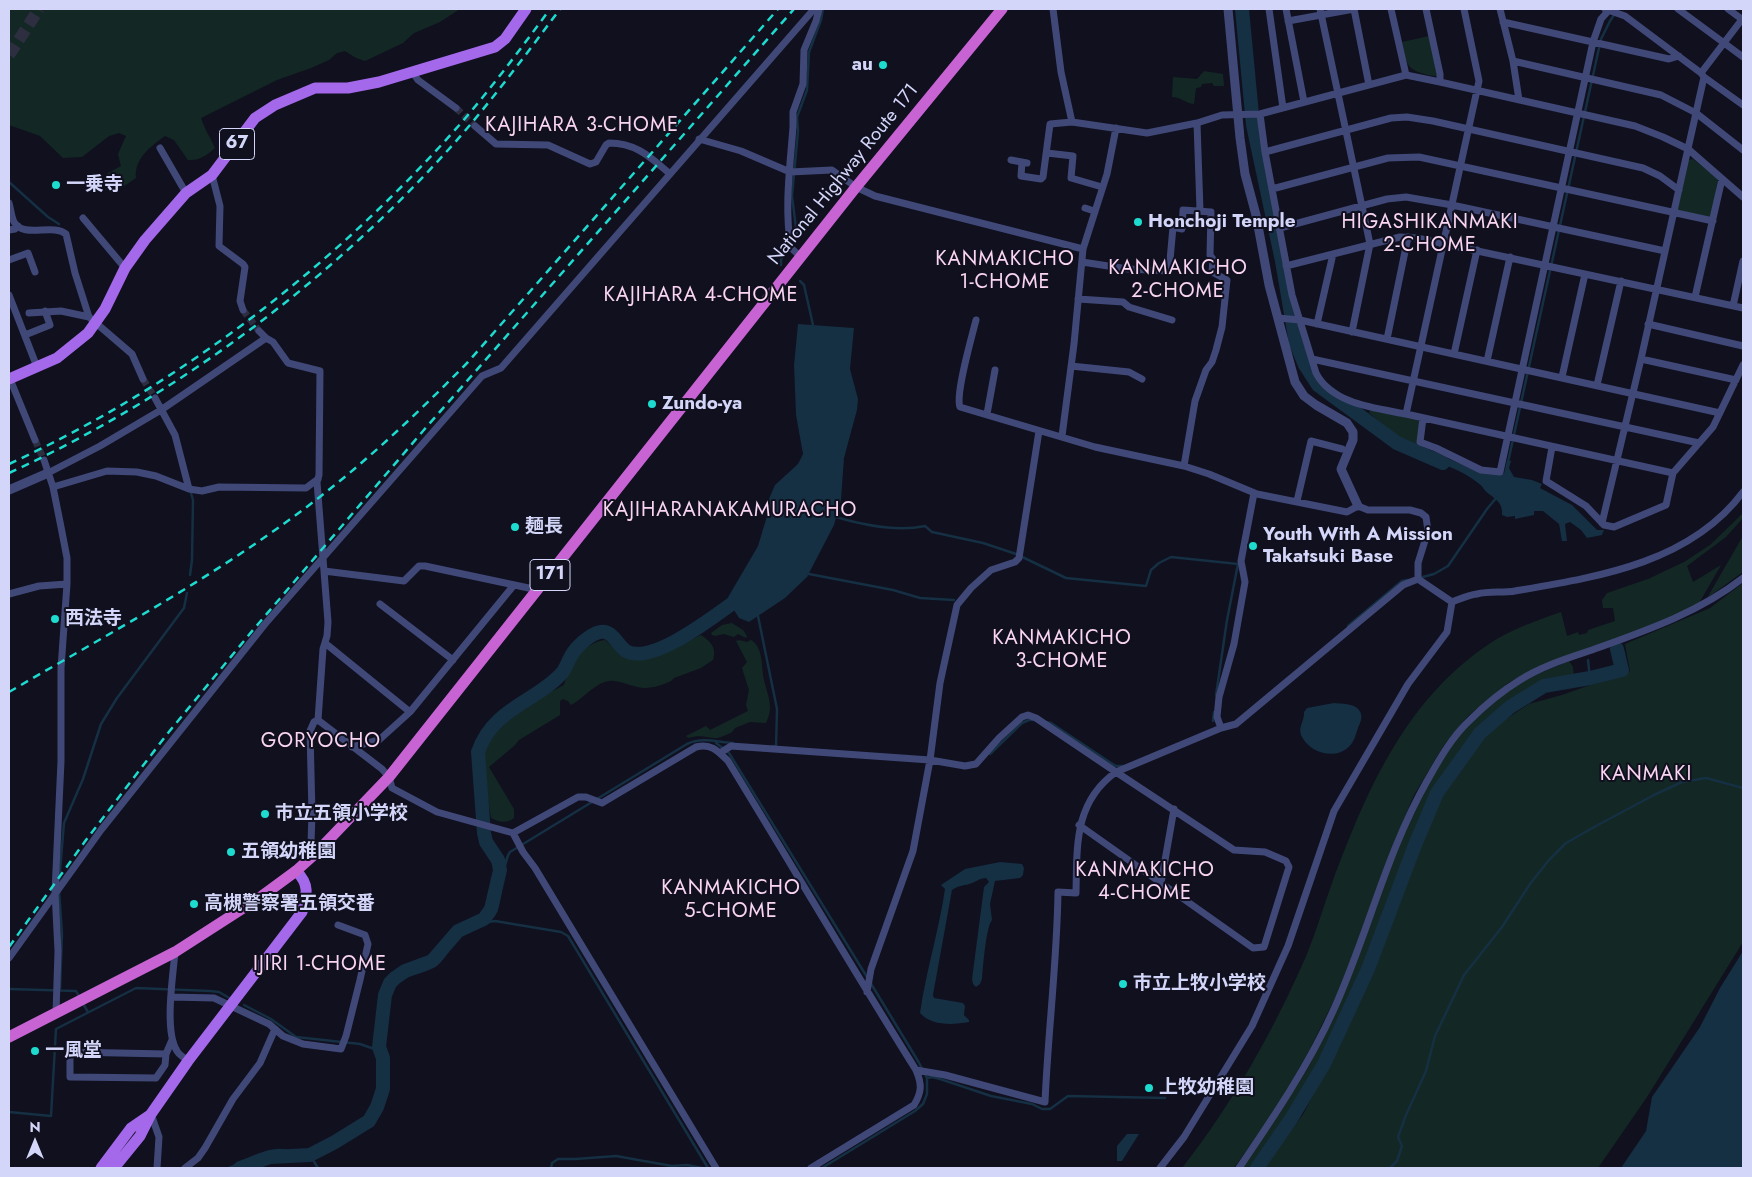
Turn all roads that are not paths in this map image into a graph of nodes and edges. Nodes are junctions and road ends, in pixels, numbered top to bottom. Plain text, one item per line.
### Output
1 (526, 9) edge
2 (1002, 9) edge
3 (1053, 9) edge
4 (1228, 9) edge
5 (1269, 9) edge
6 (1286, 9) edge
7 (1354, 9) edge
8 (1391, 9) edge
9 (1426, 9) edge
10 (1464, 9) edge
11 (1500, 9) edge
12 (1608, 9) edge
13 (1678, 9) edge
14 (1728, 9) edge
15 (816, 11) edge
16 (1321, 12) edge
17 (1743, 19) edge
18 (1288, 22) junction
19 (1504, 22) junction
20 (1593, 42) junction
21 (1724, 43) junction
22 (1679, 56) junction
23 (1743, 57) edge
24 (1513, 61) junction
25 (413, 73) junction
26 (1406, 75) junction
27 (1703, 75) junction
28 (1585, 77) junction
29 (1440, 82) junction
30 (1369, 85) junction
31 (1477, 91) junction
32 (1337, 93) junction
33 (1519, 100) junction
34 (1304, 102) junction
35 (1743, 105) edge
36 (456, 108) tunnel mouth
37 (1283, 108) junction
38 (1696, 113) junction
39 (1260, 114) junction
40 (1578, 114) junction
41 (1239, 115) junction
42 (1072, 122) junction
43 (1196, 123) junction
44 (475, 126) tunnel mouth
45 (1116, 128) junction
46 (1469, 129) junction
47 (1345, 130) junction
48 (699, 139) junction
49 (160, 148) dead end
50 (1688, 149) junction
51 (1743, 150) edge
52 (1570, 151) junction
53 (1265, 152) junction
54 (1047, 153) junction
55 (1011, 160) dead end
56 (1461, 166) junction
57 (1353, 167) junction
58 (790, 172) junction
59 (669, 173) junction
60 (212, 175) junction
61 (1722, 179) junction
62 (856, 187) junction
63 (1102, 187) junction
64 (1562, 188) junction
65 (1272, 189) junction
66 (1679, 190) junction
67 (186, 193) junction
68 (1743, 197) edge
69 (9, 203) edge
70 (1452, 205) junction
71 (1362, 206) junction
72 (1084, 208) dead end
73 (1200, 210) junction
74 (1094, 211) junction
75 (1673, 214) junction
76 (83, 218) dead end
77 (1712, 221) junction
78 (18, 226) junction
79 (1554, 226) junction
80 (1280, 228) junction
81 (9, 230) edge
82 (1408, 237) junction
83 (1443, 243) junction
84 (1370, 244) junction
85 (1083, 249) junction
86 (1477, 250) junction
87 (1665, 251) junction
88 (1333, 254) junction
89 (800, 257) junction
90 (1510, 257) junction
91 (9, 260) edge
92 (1743, 261) edge
93 (1082, 262) junction
94 (1545, 265) junction
95 (1286, 266) junction
96 (125, 268) junction
97 (36, 272) dead end
98 (1585, 274) junction
99 (1620, 281) junction
100 (1656, 288) junction
101 (9, 295) edge
102 (1696, 297) junction
103 (1078, 299) junction
104 (1733, 306) junction
105 (1743, 308) edge
106 (243, 310) tunnel mouth
107 (45, 312) junction
108 (29, 313) dead end
109 (1278, 318) junction
110 (92, 320) junction
111 (976, 320) dead end
112 (1172, 320) dead end
113 (1300, 320) junction
114 (1317, 324) junction
115 (1648, 324) junction
116 (259, 331) tunnel mouth
117 (1352, 332) junction
118 (25, 335) junction
119 (266, 338) junction
120 (1387, 339) junction
121 (1421, 346) junction
122 (1743, 346) edge
123 (1454, 354) junction
124 (1312, 359) junction
125 (1641, 359) junction
126 (1487, 361) junction
127 (1743, 364) edge
128 (1070, 366) junction
129 (37, 367) junction
130 (1524, 369) junction
131 (995, 370) dead end
132 (1562, 378) junction
133 (10, 379) edge
134 (1142, 379) dead end
135 (144, 380) tunnel mouth
136 (1413, 380) junction
137 (1736, 380) junction
138 (1598, 385) junction
139 (1633, 393) junction
140 (155, 398) tunnel mouth
141 (1516, 402) junction
142 (162, 410) junction
143 (1720, 413) junction
144 (987, 414) junction
145 (1406, 414) junction
146 (1423, 418) junction
147 (1625, 426) junction
148 (1039, 431) junction
149 (1062, 436) junction
150 (1508, 437) junction
151 (35, 440) tunnel mouth
152 (1699, 443) junction
153 (1552, 447) junction
154 (1342, 449) dead end
155 (44, 460) tunnel mouth
156 (1617, 460) junction
157 (1184, 466) junction
158 (48, 473) junction
159 (1673, 473) junction
160 (318, 479) junction
161 (53, 487) junction
162 (189, 489) junction
163 (9, 490) edge
164 (1743, 492) edge
165 (1254, 493) junction
166 (1297, 501) junction
167 (1358, 506) junction
168 (1602, 523) junction
169 (323, 557) junction
170 (324, 571) junction
171 (1743, 578) edge
172 (1418, 579) junction
173 (67, 584) junction
174 (514, 585) junction
175 (538, 590) junction
176 (9, 594) edge
177 (1452, 602) junction
178 (380, 604) dead end
179 (325, 643) junction
180 (453, 660) junction
181 (410, 712) junction
182 (318, 720) junction
183 (1221, 728) junction
184 (352, 747) junction
185 (720, 753) junction
186 (930, 760) junction
187 (1116, 772) junction
188 (389, 777) junction
189 (1174, 809) junction
190 (1079, 826) junction
191 (514, 833) junction
192 (316, 853) junction
193 (296, 871) junction
194 (1161, 883) junction
195 (55, 892) junction
196 (338, 925) dead end
197 (175, 952) junction
198 (9, 958) edge
199 (867, 992) junction
200 (172, 995) junction
201 (231, 1007) junction
202 (56, 1013) junction
203 (275, 1029) junction
204 (9, 1037) edge
205 (172, 1040) junction
206 (166, 1054) junction
207 (188, 1061) junction
208 (916, 1070) junction
209 (151, 1114) junction
210 (101, 1168) edge
211 (114, 1168) edge
212 (158, 1168) edge
213 (185, 1168) edge
214 (716, 1168) edge
215 (811, 1168) edge
216 (1160, 1168) edge
217 (1239, 1168) edge

1 - 25 main road, 67
2 - 62 highway, National Highway Route 171 / 171
3 - 42 street
4 - 41 street
5 - 37 street
6 - 18 street
7 - 16 street
7 - 30 street
8 - 26 street
9 - 29 street
10 - 31 street
11 - 19 street
12 - 20 street
12 - 22 street
13 - 21 street
14 - 17 street
15 - 48 street
15 - 58 street
16 - 18 street
16 - 32 street
17 - 21 street
18 - 34 street
19 - 20 street
19 - 24 street
20 - 22 street
20 - 28 street
21 - 23 street
21 - 27 street
22 - 27 street
24 - 28 street
24 - 33 street
25 - 36 street
25 - 60 main road, 67
26 - 29 street
26 - 30 street
27 - 35 street
27 - 38 street
28 - 38 street
28 - 40 street
29 - 31 street
30 - 32 street
31 - 33 street
31 - 46 street
32 - 34 street
32 - 47 street
33 - 40 street
34 - 37 street
37 - 39 street
38 - 50 street
38 - 51 street
39 - 41 street
39 - 53 street
40 - 50 street
40 - 52 street
41 - 43 street
41 - 109 street
42 - 45 street
42 - 54 street
43 - 45 street
43 - 73 street
44 - 59 street
45 - 63 street
46 - 47 street
46 - 52 street
46 - 56 street
47 - 53 street
47 - 57 street
48 - 58 street
48 - 59 street
49 - 67 street
50 - 61 street
50 - 66 street
52 - 64 street
52 - 66 street
53 - 65 street
54 - 55 street
54 - 63 street
56 - 57 street
56 - 64 street
56 - 70 street
57 - 65 street
57 - 71 street
58 - 62 street
58 - 89 street
59 - 169 street
60 - 67 main road, 67
60 - 106 street
61 - 68 street
61 - 77 street
62 - 85 street
62 - 89 highway, National Highway Route 171 / 171
63 - 74 street
64 - 75 street
64 - 79 street
65 - 80 street
66 - 75 street
67 - 96 main road, 67
69 - 78 street
70 - 71 street
70 - 79 street
70 - 83 street
71 - 80 street
71 - 84 street
72 - 74 street
73 - 93 street
73 - 157 street
74 - 85 street
75 - 77 street
75 - 87 street
76 - 96 street
77 - 102 street
78 - 81 street
78 - 110 street
79 - 87 street
79 - 94 street
80 - 95 street
82 - 83 street
82 - 84 street
82 - 120 street
83 - 86 street
83 - 121 street
84 - 88 street
84 - 117 street
85 - 93 street
86 - 90 street
86 - 123 street
87 - 100 street
88 - 95 street
88 - 114 street
89 - 175 highway, National Highway Route 171 / 171
90 - 94 street
90 - 126 street
91 - 97 street
92 - 104 street
93 - 103 street
94 - 98 street
94 - 130 street
95 - 113 street
96 - 110 main road, 67
98 - 99 street
98 - 132 street
99 - 100 street
99 - 138 street
100 - 102 street
100 - 115 street
101 - 118 street
102 - 104 street
103 - 112 street
103 - 128 street
104 - 105 street
107 - 108 street
107 - 110 street
107 - 118 street
109 - 113 street
109 - 167 street
110 - 129 main road, 67
110 - 135 street
111 - 144 street
113 - 114 street
113 - 124 street
114 - 117 street
115 - 122 street
115 - 125 street
116 - 119 street
117 - 120 street
118 - 129 street
119 - 142 street
119 - 160 street
120 - 121 street
121 - 123 street
121 - 136 street
123 - 126 street
124 - 136 street
124 - 145 street
125 - 137 street
125 - 139 street
126 - 130 street
127 - 137 street
128 - 134 street
128 - 149 street
129 - 133 main road, 67
130 - 132 street
130 - 141 street
131 - 144 street
132 - 138 street
133 - 151 street
136 - 141 street
136 - 145 street
137 - 143 street
138 - 139 street
139 - 143 street
139 - 147 street
140 - 142 street
141 - 147 street
141 - 150 street
142 - 158 street
142 - 162 street
143 - 152 street
144 - 148 street
145 - 146 street
146 - 150 street
146 - 150 street
147 - 152 street
147 - 156 street
148 - 149 street
148 - 186 street
149 - 157 street
150 - 153 street
152 - 159 street
153 - 156 street
153 - 168 street
154 - 166 street
155 - 158 street
156 - 159 street
156 - 168 street
157 - 165 street
158 - 161 street
158 - 163 street
159 - 168 street
160 - 162 street
160 - 169 street
161 - 162 street
161 - 173 street
164 - 177 street
165 - 166 street
165 - 183 street
166 - 167 street
167 - 172 street
169 - 170 street
169 - 195 street
170 - 174 street
170 - 179 street
171 - 217 street
172 - 177 street
172 - 183 street
173 - 176 street
173 - 195 street
174 - 175 street
174 - 180 street
175 - 188 highway, National Highway Route 171 / 171
177 - 216 street
178 - 180 street
179 - 181 street
179 - 182 street
180 - 181 street
181 - 184 street
182 - 184 street
182 - 192 street
183 - 187 street
184 - 188 street
185 - 186 street
185 - 191 street
185 - 199 street
186 - 187 street
186 - 199 street
187 - 189 street
187 - 190 street
188 - 191 street
188 - 192 highway, National Highway Route 171 / 171
189 - 194 street
189 - 194 street
190 - 194 street
190 - 208 street
191 - 214 street
192 - 193 highway, National Highway Route 171 / 171
193 - 197 highway, National Highway Route 171 / 171
193 - 201 main road
195 - 198 street
195 - 202 street
196 - 203 street
197 - 200 street
197 - 202 highway, National Highway Route 171 / 171
199 - 208 street
200 - 201 street
200 - 205 street
201 - 203 street
201 - 207 main road
202 - 204 highway, National Highway Route 171 / 171
203 - 213 street
205 - 206 street
205 - 207 street
206 - 206 street
207 - 209 main road
208 - 215 street
209 - 210 main road
209 - 211 main road
209 - 212 street

